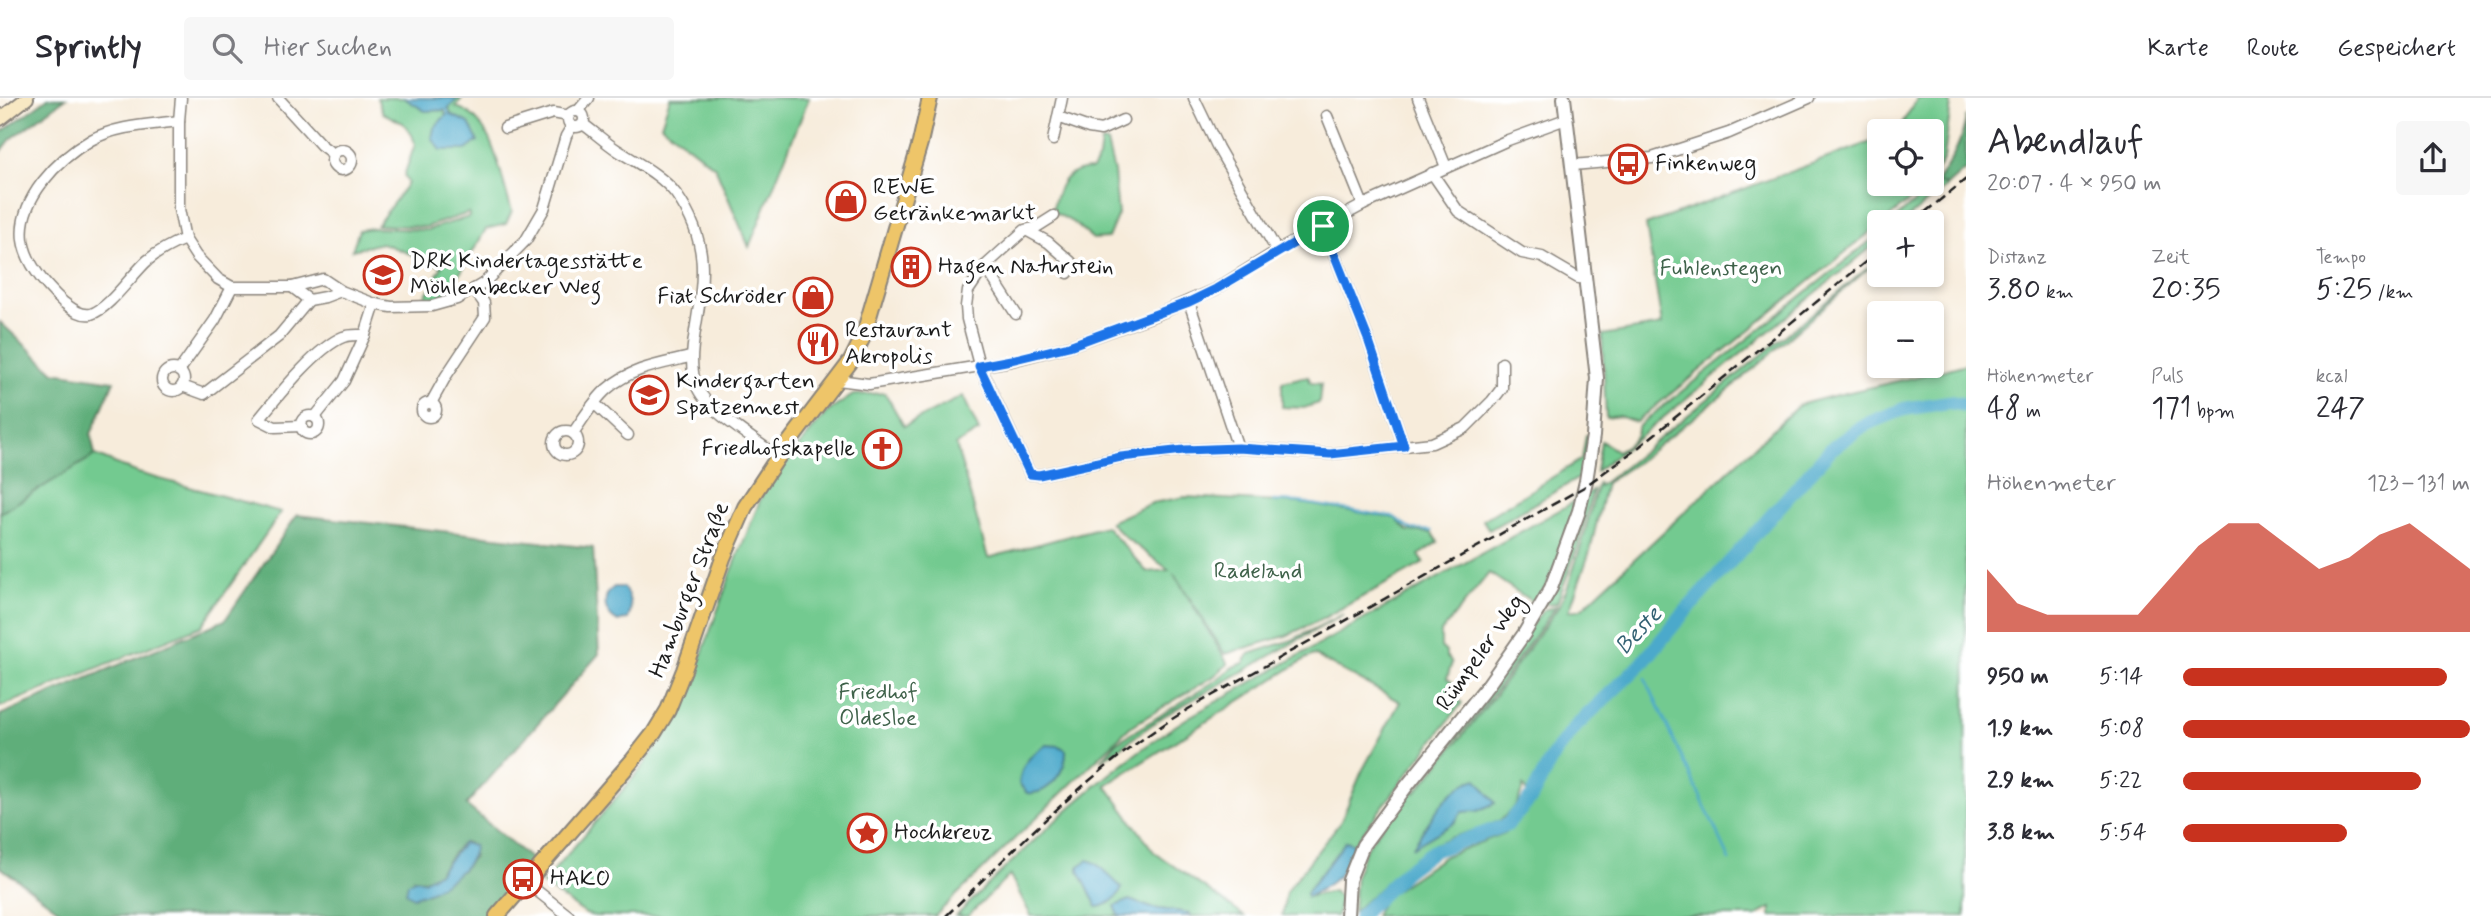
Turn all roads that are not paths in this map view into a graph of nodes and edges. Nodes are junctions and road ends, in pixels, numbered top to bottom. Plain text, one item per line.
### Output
1 (27, 98) edge
2 (181, 98) edge
3 (278, 98) edge
4 (589, 98) edge
5 (930, 98) edge
6 (1062, 98) edge
7 (1194, 98) edge
8 (1418, 98) edge
9 (1564, 98) edge
10 (1809, 98) edge
11 (1327, 116) dead end
12 (1058, 117) junction
13 (573, 118) junction
14 (0, 119) edge
15 (1566, 119) junction
16 (1123, 120) dead end
17 (179, 121) junction
18 (505, 128) dead end
19 (1053, 140) dead end
20 (333, 154) dead end
21 (1573, 166) junction
22 (1446, 167) junction
23 (1432, 173) junction
24 (1363, 205) junction
25 (1054, 216) dead end
26 (1323, 226) junction
27 (1025, 230) junction
28 (185, 239) junction
29 (1277, 251) junction
30 (985, 266) junction
31 (1068, 273) dead end
32 (1585, 278) junction
33 (232, 287) junction
34 (292, 287) junction
35 (474, 289) junction
36 (341, 291) junction
37 (309, 300) junction
38 (1189, 302) junction
39 (374, 304) junction
40 (1016, 314) dead end
41 (365, 335) junction
42 (690, 357) junction
43 (1502, 363) dead end
44 (979, 366) junction
45 (178, 370) junction
46 (838, 380) junction
47 (182, 386) junction
48 (432, 403) dead end
49 (595, 404) junction
50 (573, 433) dead end
51 (628, 435) dead end
52 (1404, 446) junction
53 (1238, 448) junction
54 (778, 457) junction
55 (527, 883) junction
56 (497, 916) edge
57 (569, 916) edge
58 (1347, 916) edge

1 - 14 main road
2 - 17 street
3 - 20 street
4 - 13 street
5 - 46 main road, Hamburger Straße
6 - 12 street
7 - 29 street
8 - 22 street
9 - 15 street, Rümpeler Weg
10 - 21 street
11 - 24 street
12 - 16 street
12 - 19 street
13 - 18 street
13 - 35 street
13 - 42 street
15 - 21 street, Rümpeler Weg
15 - 22 street
17 - 28 street
17 - 28 street
21 - 32 street, Rümpeler Weg
22 - 23 street
23 - 24 street
23 - 32 street
24 - 26 street
25 - 27 street
26 - 29 street
26 - 52 street
27 - 30 street
27 - 31 street
28 - 33 street
29 - 38 street
30 - 40 street
30 - 44 street
32 - 58 street, Rümpeler Weg
33 - 34 street
33 - 45 street
34 - 36 street
34 - 37 street
35 - 39 street
35 - 48 street
36 - 37 street
36 - 39 street
37 - 47 street
38 - 44 street
38 - 53 street
39 - 41 street
41 - 41 street
42 - 49 street
42 - 54 street
43 - 52 street
44 - 46 street
44 - 53 street
45 - 47 street
45 - 47 street
46 - 54 main road, Hamburger Straße
49 - 50 street
49 - 51 street
52 - 53 street
54 - 55 main road, Hamburger Straße
55 - 56 main road, Hamburger Straße
55 - 57 street

